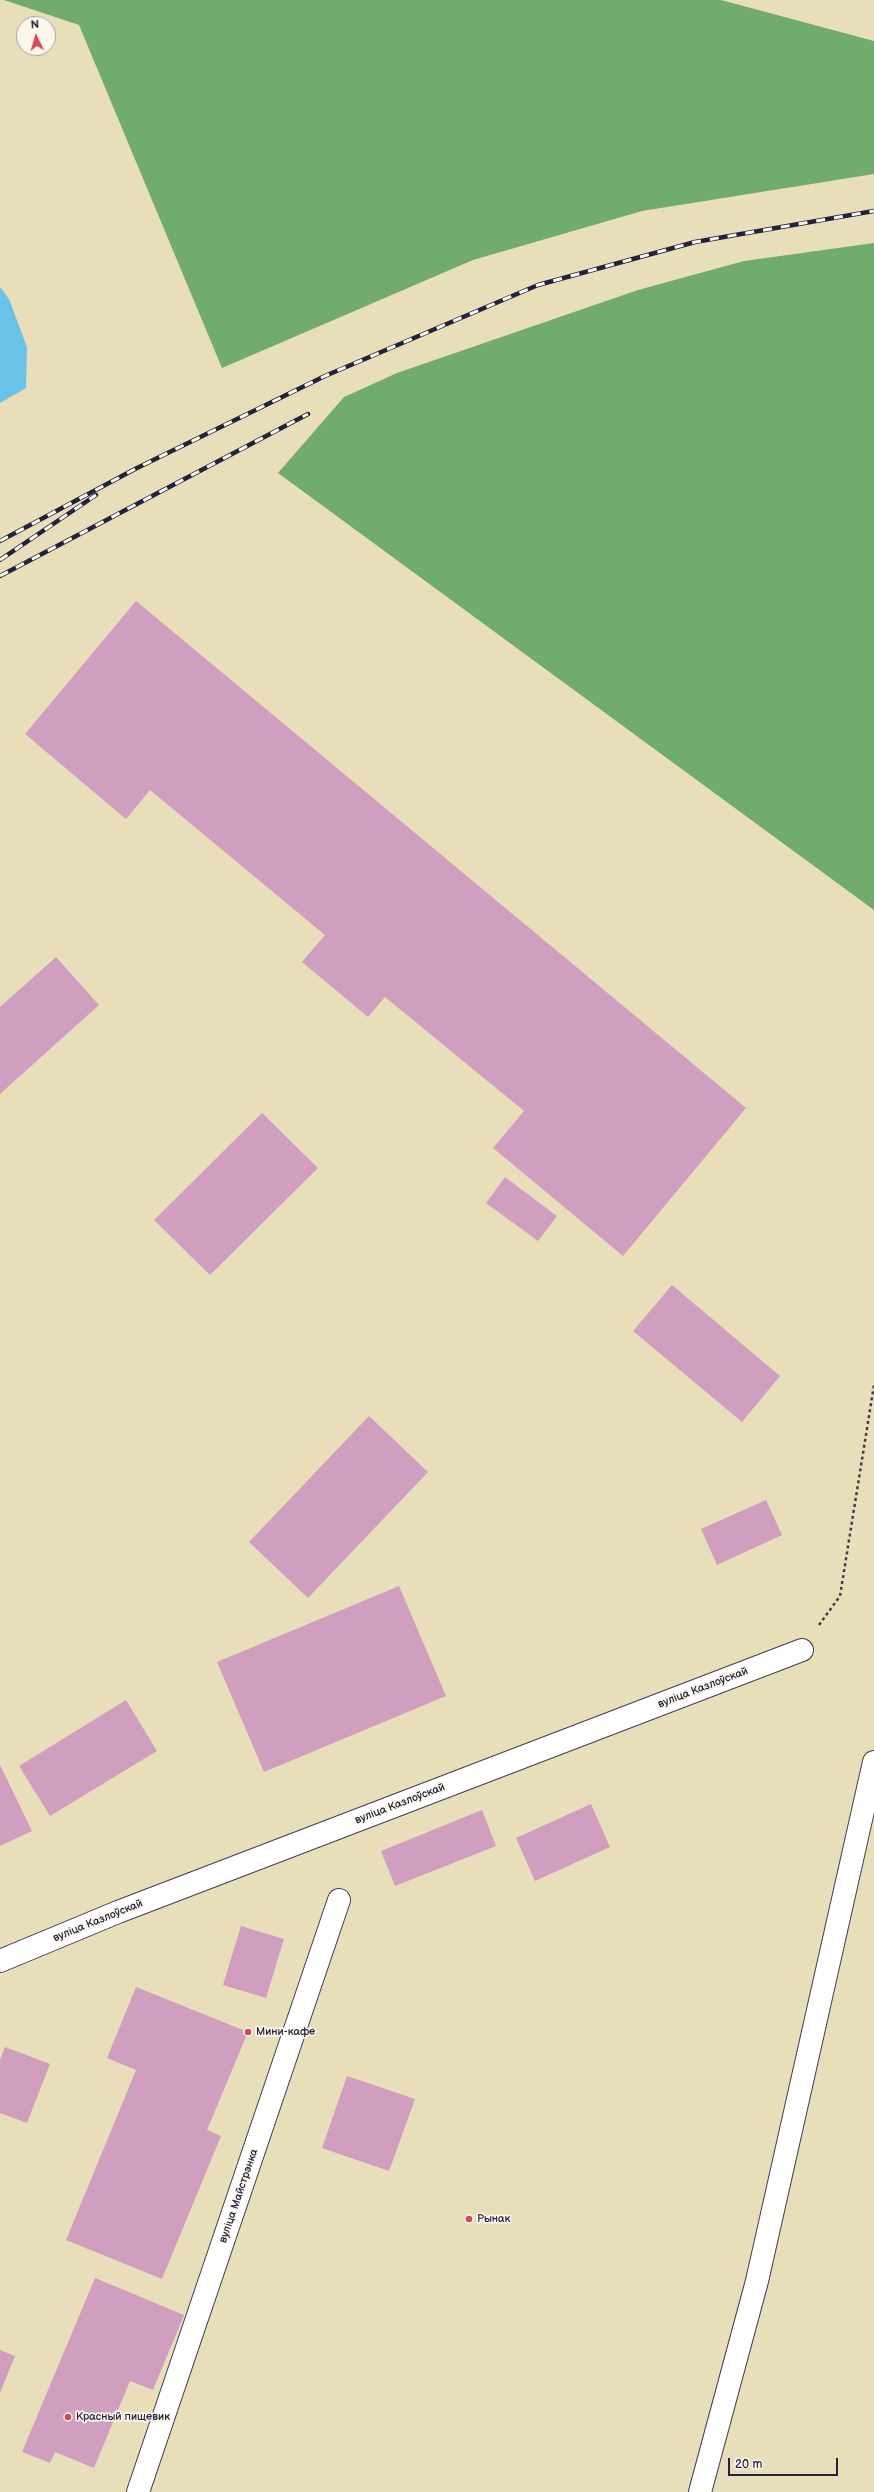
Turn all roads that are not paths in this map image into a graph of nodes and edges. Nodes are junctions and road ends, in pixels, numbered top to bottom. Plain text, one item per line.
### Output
1 (802, 1650) road end
2 (874, 1762) edge
3 (339, 1900) dead end
4 (0, 1961) edge
5 (138, 2492) edge
6 (700, 2492) edge

1 - 4 street, вуліца Казлоўскай
2 - 6 street
3 - 5 street, вуліца Майстрэнка

